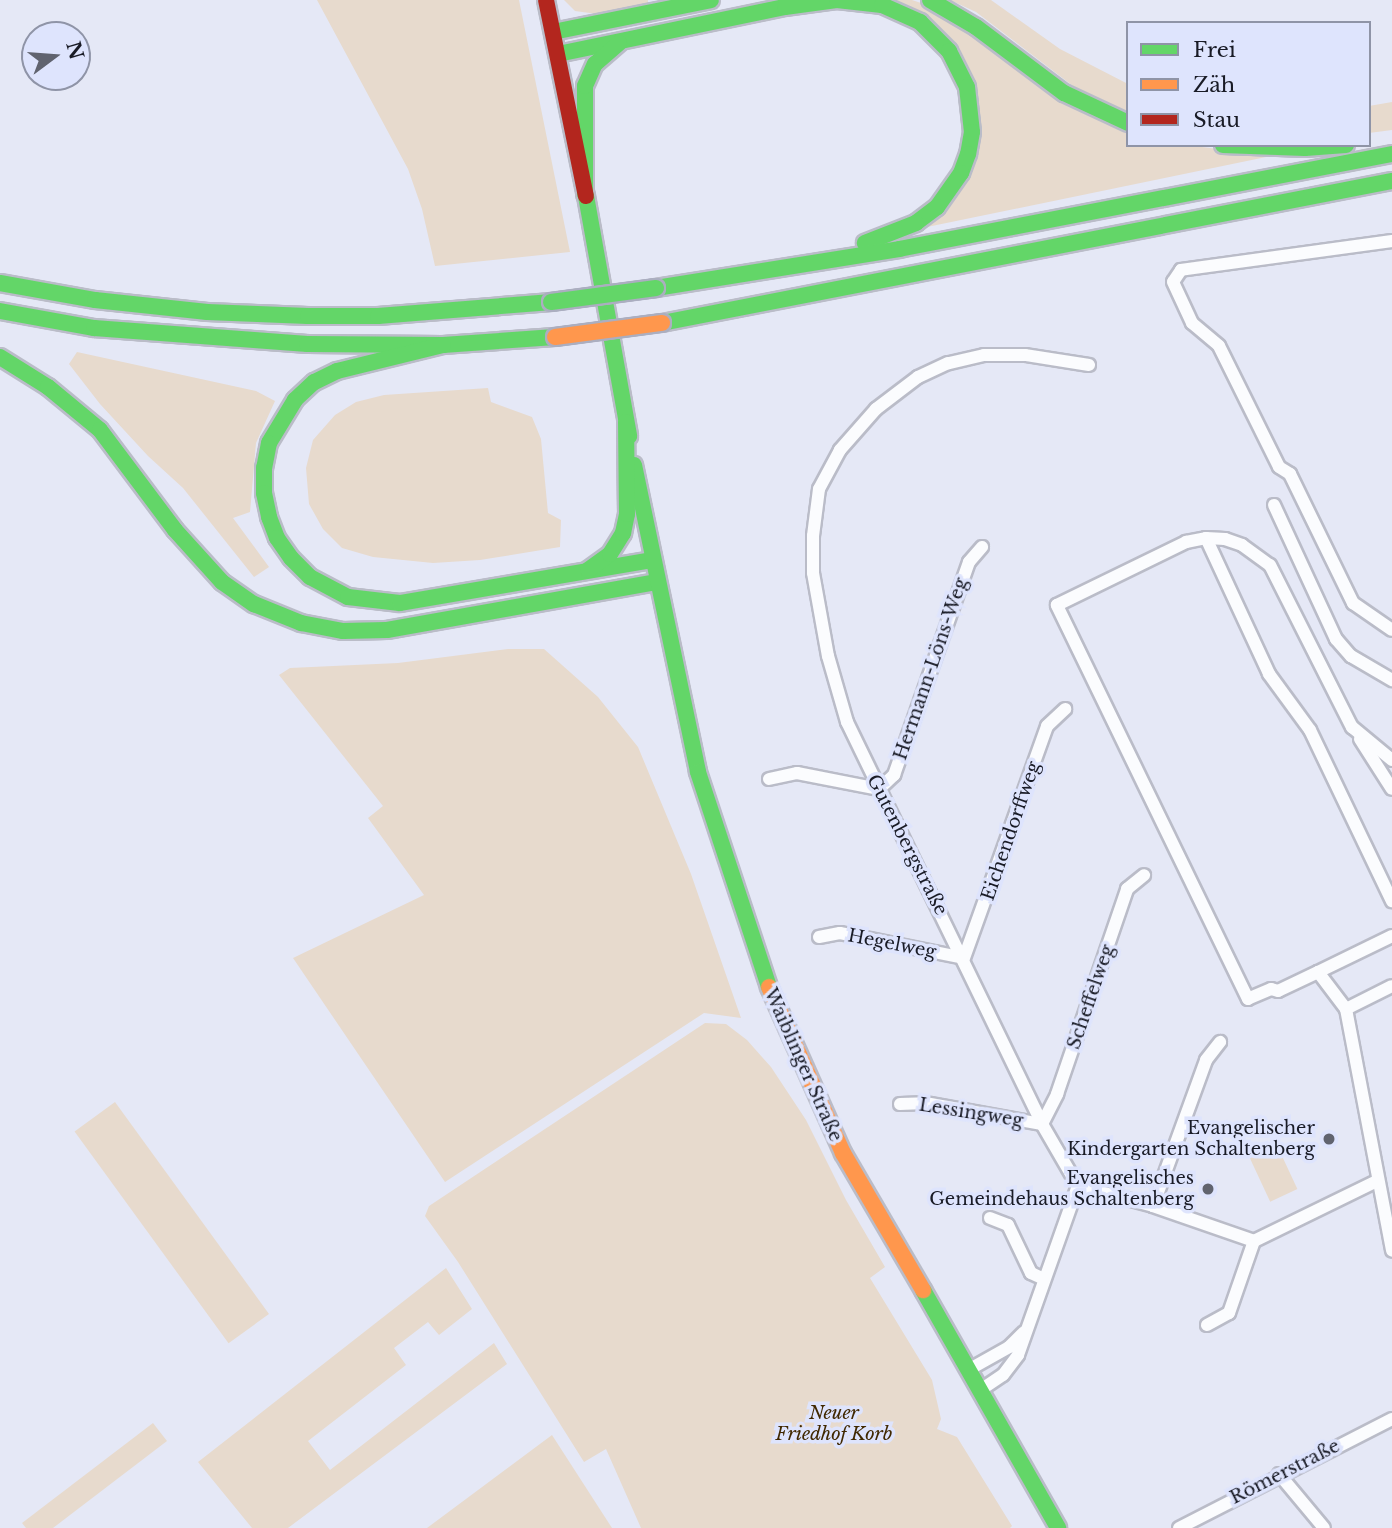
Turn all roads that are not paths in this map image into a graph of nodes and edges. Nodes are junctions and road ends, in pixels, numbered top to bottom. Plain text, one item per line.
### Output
1 (546, 0) edge
2 (711, 0) edge
3 (930, 0) edge
4 (553, 32) junction
5 (623, 41) junction
6 (558, 54) junction
7 (1126, 122) edge
8 (1278, 147) edge
9 (1319, 147) edge
10 (1371, 147) edge
11 (1391, 154) edge
12 (1392, 181) edge
13 (585, 194) junction
14 (1392, 241) edge
15 (821, 261) junction
16 (0, 283) edge
17 (0, 311) edge
18 (443, 345) junction
19 (0, 357) edge
20 (1089, 365) dead end
21 (626, 422) junction
22 (1274, 505) dead end
23 (1206, 538) junction
24 (982, 547) dead end
25 (652, 561) junction
26 (582, 573) junction
27 (656, 582) junction
28 (1392, 630) edge
29 (1392, 680) edge
30 (1065, 709) dead end
31 (1352, 727) junction
32 (1392, 760) edge
33 (769, 779) dead end
34 (879, 789) junction
35 (1392, 789) edge
36 (1144, 875) dead end
37 (1392, 901) edge
38 (1392, 936) edge
39 (819, 937) dead end
40 (964, 958) junction
41 (1318, 972) junction
42 (1392, 986) edge
43 (1346, 1009) junction
44 (1220, 1042) dead end
45 (900, 1104) dead end
46 (1042, 1124) junction
47 (1377, 1181) junction
48 (1078, 1186) junction
49 (1153, 1206) junction
50 (990, 1219) dead end
51 (1254, 1241) junction
52 (1392, 1251) edge
53 (1044, 1279) junction
54 (1207, 1325) dead end
55 (1028, 1326) junction
56 (970, 1369) junction
57 (982, 1388) junction
58 (1392, 1419) edge
59 (1279, 1474) junction
60 (1058, 1528) edge
61 (1178, 1528) edge
62 (1324, 1528) edge

1 - 4 main road
2 - 4 main road
3 - 7 main road
4 - 6 main road
5 - 6 main road
5 - 13 main road
5 - 15 main road
6 - 13 main road
8 - 9 main road
10 - 11 main road
11 - 15 main road
12 - 18 main road, bridge
13 - 21 main road
14 - 28 street
15 - 16 main road, bridge
17 - 18 main road
18 - 26 main road
19 - 27 main road
20 - 34 street, Gutenbergstraße
21 - 25 main road, Waiblinger Straße
21 - 26 main road
22 - 29 street
23 - 31 street
23 - 37 street
23 - 41 street
24 - 34 street, Hermann-Löns-Weg
25 - 26 main road
25 - 27 main road, Waiblinger Straße
27 - 56 main road, Waiblinger Straße
30 - 40 street, Eichendorffweg
31 - 32 street
31 - 35 street
33 - 34 street
34 - 40 street, Gutenbergstraße
36 - 46 street, Scheffelweg
38 - 41 street
39 - 40 street, Hegelweg
40 - 46 street, Gutenbergstraße
41 - 43 street
42 - 43 street
43 - 47 street
44 - 49 street
45 - 46 street, Lessingweg
46 - 48 street, Gutenbergstraße
47 - 51 street
47 - 52 street
48 - 49 street
48 - 53 street
49 - 51 street
50 - 53 street
51 - 54 street
53 - 55 street
55 - 56 street
55 - 57 street
56 - 57 main road, Waiblinger Straße
57 - 60 main road, Waiblinger Straße
58 - 59 street, Römerstraße
59 - 61 street, Römerstraße
59 - 62 street

